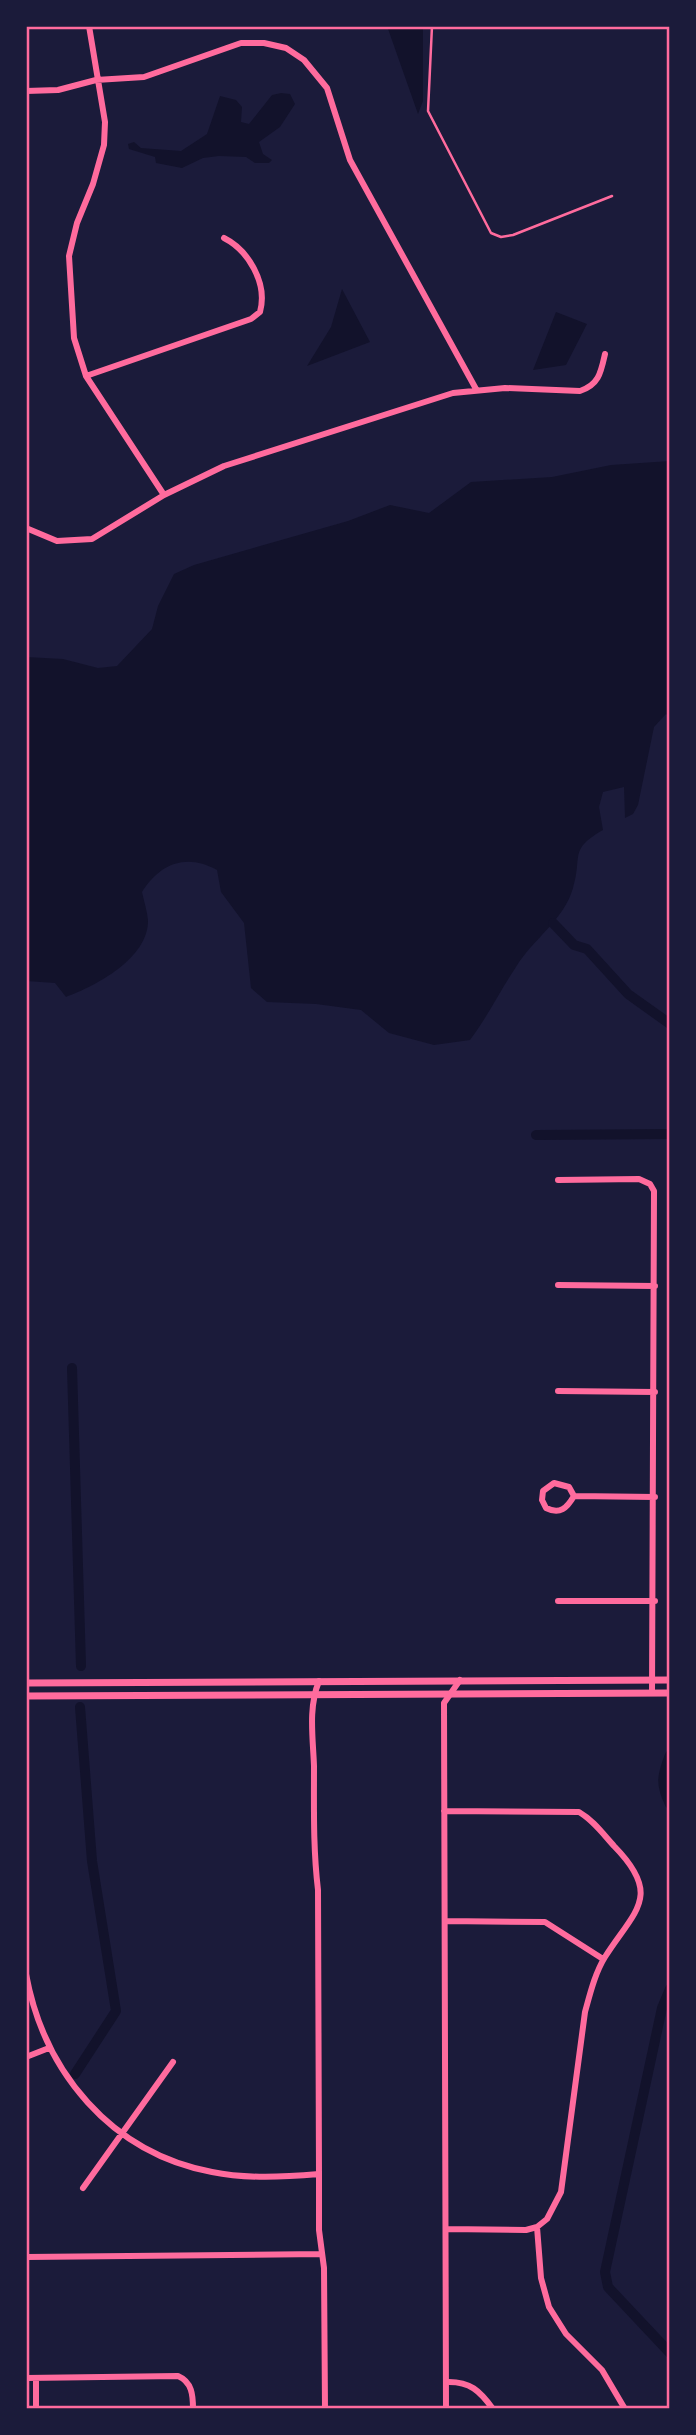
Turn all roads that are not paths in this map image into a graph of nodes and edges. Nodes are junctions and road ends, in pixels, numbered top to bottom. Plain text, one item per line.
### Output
1 (89, 26) edge
2 (432, 26) edge
3 (96, 80) junction
4 (26, 91) edge
5 (612, 196) dead end
6 (224, 238) dead end
7 (605, 354) dead end
8 (86, 376) junction
9 (476, 389) junction
10 (164, 495) junction
11 (26, 528) edge
12 (558, 1180) dead end
13 (558, 1285) dead end
14 (655, 1286) junction
15 (558, 1391) dead end
16 (655, 1392) junction
17 (574, 1496) junction
18 (655, 1497) junction
19 (558, 1601) dead end
20 (655, 1601) junction
21 (460, 1680) junction
22 (653, 1680) junction
23 (670, 1680) edge
24 (319, 1681) junction
25 (26, 1683) edge
26 (91, 1683) junction
27 (156, 1683) junction
28 (450, 1693) junction
29 (653, 1693) junction
30 (670, 1693) edge
31 (314, 1694) junction
32 (91, 1695) junction
33 (156, 1695) junction
34 (26, 1696) edge
35 (444, 1811) junction
36 (445, 1921) junction
37 (603, 1959) junction
38 (26, 1975) edge
39 (49, 2048) junction
40 (26, 2057) edge
41 (173, 2062) dead end
42 (123, 2134) junction
43 (318, 2174) junction
44 (83, 2188) dead end
45 (537, 2227) junction
46 (446, 2229) junction
47 (322, 2254) junction
48 (26, 2257) edge
49 (26, 2378) edge
50 (36, 2378) junction
51 (446, 2382) junction
52 (36, 2409) edge
53 (193, 2409) edge
54 (325, 2409) edge
55 (446, 2409) edge
56 (494, 2409) edge
57 (625, 2409) edge

1 - 3 street
2 - 5 lane
3 - 4 street
3 - 8 street
3 - 9 street
6 - 8 street
7 - 9 street
8 - 10 street
9 - 10 street
10 - 11 street
12 - 14 street
13 - 14 street
14 - 16 street
15 - 16 street
16 - 18 street
17 - 17 street
17 - 18 street
18 - 20 street
19 - 20 street
20 - 22 street
21 - 22 street
21 - 24 street
21 - 28 street
22 - 23 street
22 - 29 street
24 - 27 street
24 - 31 street
25 - 26 street
26 - 27 street
26 - 32 street
27 - 33 street
28 - 29 street
28 - 31 street
28 - 35 street
29 - 30 street
31 - 33 street
31 - 43 street
32 - 33 street
32 - 34 street
35 - 36 street
35 - 37 street
36 - 37 street
36 - 46 street
37 - 45 street
38 - 39 street
39 - 40 street
39 - 42 street
41 - 42 street
42 - 43 street
42 - 44 street
43 - 47 street
45 - 46 street
45 - 57 street
46 - 51 street
47 - 48 street
47 - 54 street
49 - 50 street
50 - 52 street
50 - 53 street
51 - 55 street
51 - 56 street

